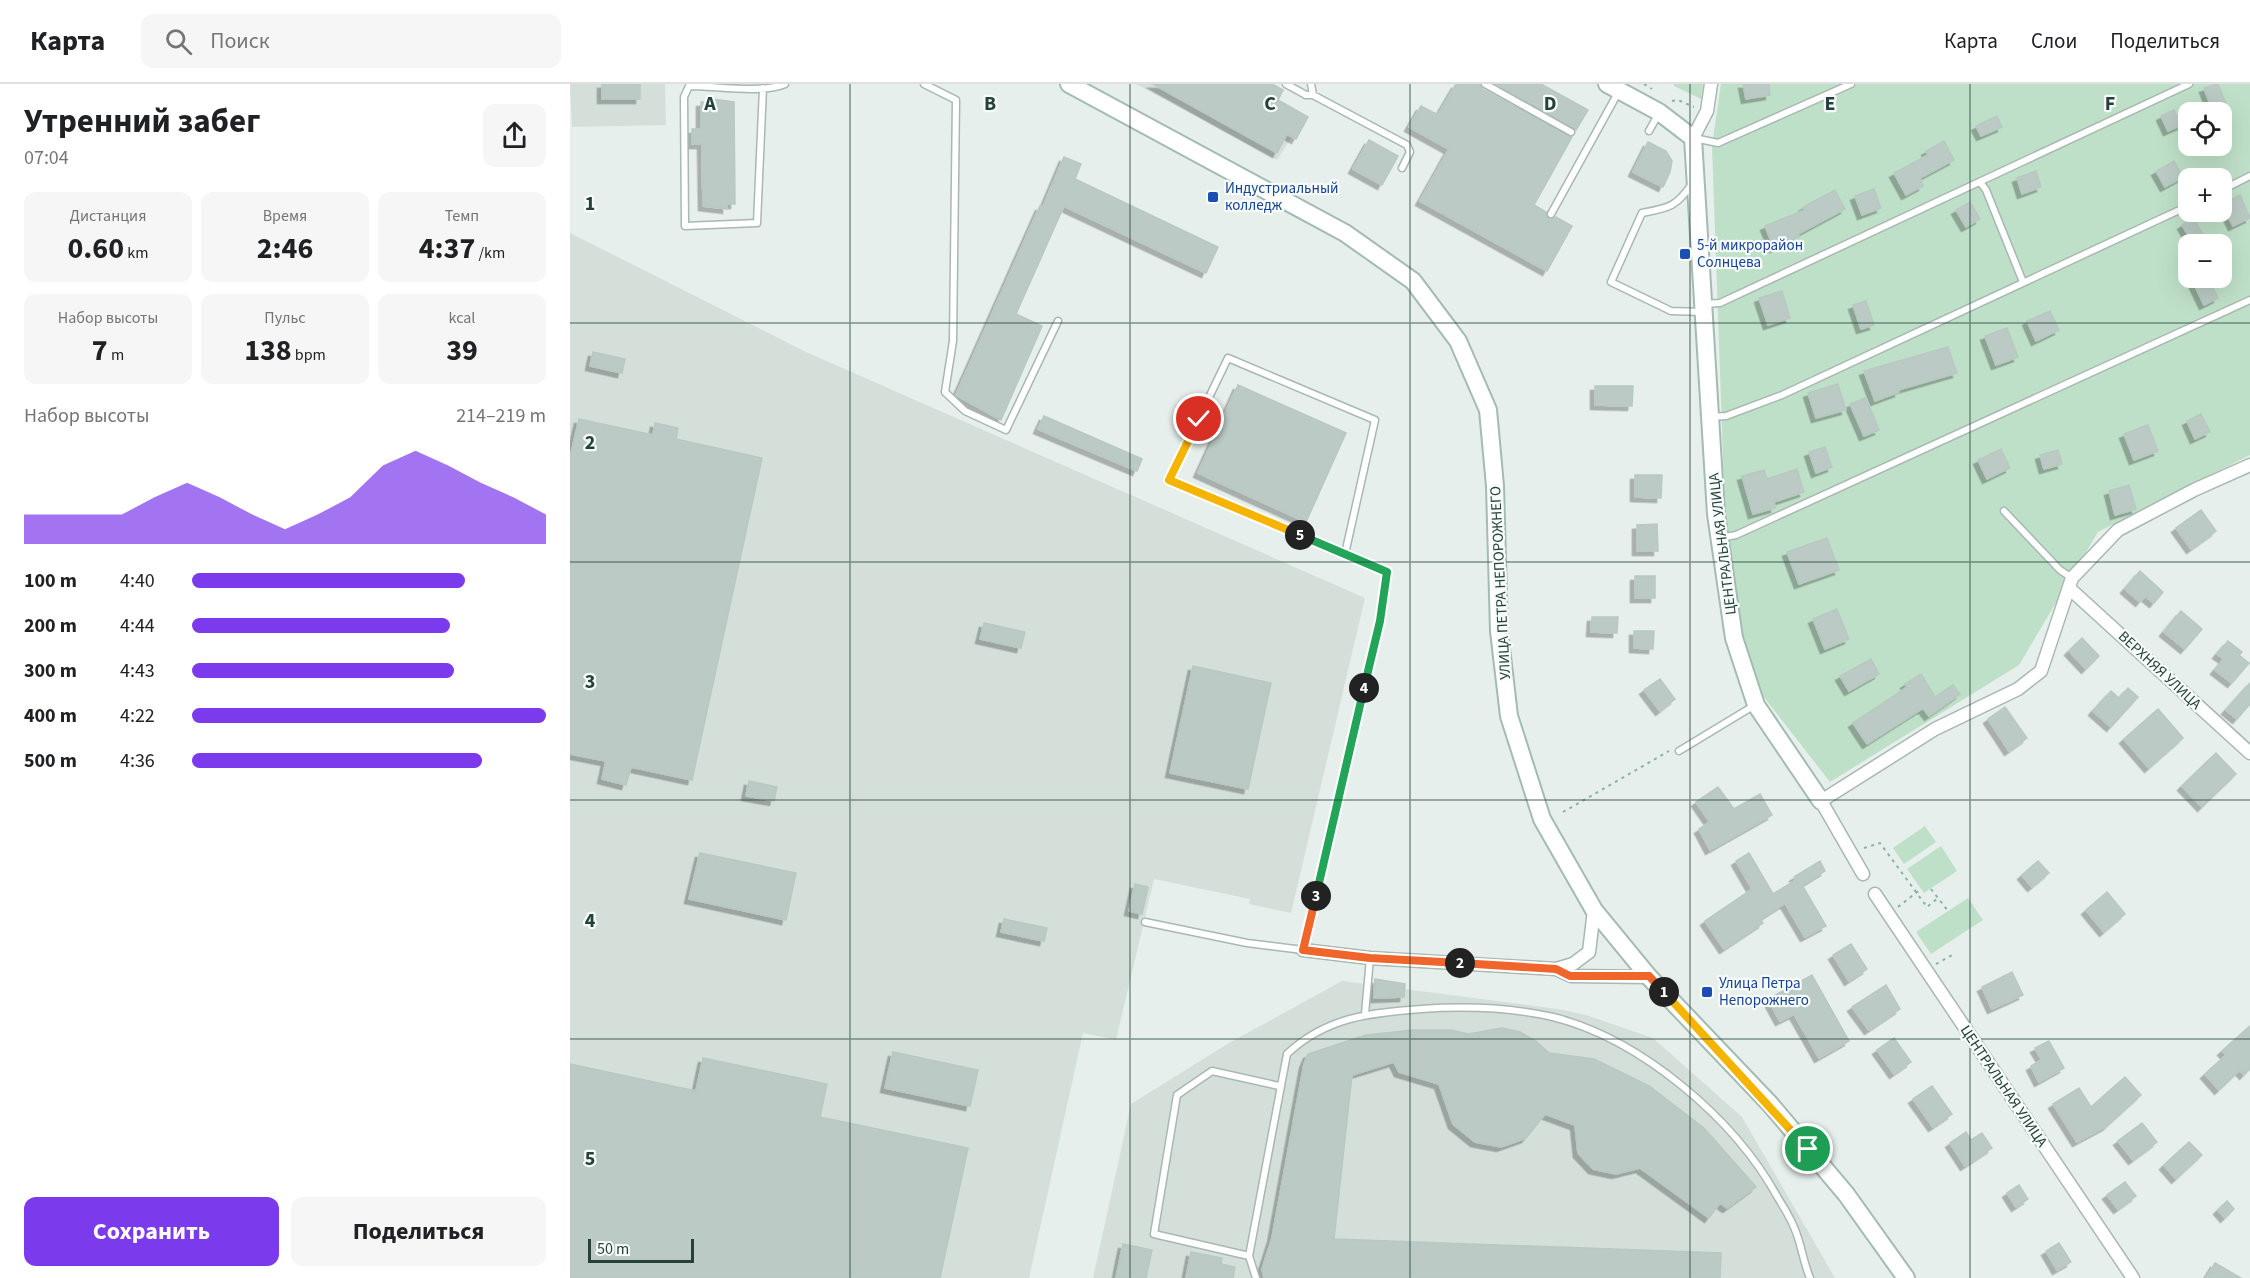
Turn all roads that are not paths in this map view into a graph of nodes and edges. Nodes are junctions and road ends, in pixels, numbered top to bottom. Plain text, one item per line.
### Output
1 (785, 84) edge
2 (924, 84) edge
3 (1069, 84) edge
4 (1286, 84) edge
5 (1311, 84) edge
6 (1485, 84) edge
7 (1711, 84) edge
8 (1851, 84) edge
9 (2189, 84) edge
10 (1613, 87) edge
11 (763, 88) junction
12 (1313, 94) junction
13 (1664, 107) junction
14 (1649, 131) dead end
15 (1570, 132) dead end
16 (1694, 138) junction
17 (1402, 168) dead end
18 (2250, 176) edge
19 (1696, 178) junction
20 (1980, 182) junction
21 (2232, 185) edge
22 (2178, 211) edge
23 (1551, 214) dead end
24 (2023, 282) junction
25 (2250, 300) edge
26 (1704, 308) junction
27 (1058, 321) dead end
28 (1710, 417) junction
29 (2250, 465) edge
30 (2004, 511) dead end
31 (1719, 538) junction
32 (1345, 554) junction
33 (2071, 583) junction
34 (1756, 705) junction
35 (1679, 751) road end
36 (2250, 753) edge
37 (1821, 801) junction
38 (1863, 874) dead end
39 (1875, 894) dead end
40 (1594, 909) junction
41 (1145, 922) dead end
42 (1303, 950) junction
43 (1370, 958) junction
44 (1556, 969) junction
45 (1649, 976) junction
46 (1365, 1014) junction
47 (1279, 1086) junction
48 (1249, 1256) junction
49 (1256, 1278) edge
50 (1810, 1278) edge
51 (1906, 1278) edge
52 (2133, 1278) edge

1 - 11 lane
2 - 27 lane
3 - 40 street, УЛИЦА ПЕТРА НЕПОРОЖНЕГО
4 - 12 lane
5 - 12 lane
6 - 15 lane
7 - 16 street
8 - 16 lane
9 - 20 lane
10 - 13 street
10 - 23 lane
11 - 11 lane
12 - 17 lane
13 - 14 lane
13 - 16 street
16 - 19 street, ЦЕНТРАЛЬНАЯ УЛИЦА
18 - 21 lane
19 - 26 street, ЦЕНТРАЛЬНАЯ УЛИЦА
19 - 26 lane
20 - 24 lane
20 - 26 lane
22 - 24 lane
24 - 28 lane
25 - 31 lane
26 - 28 street, ЦЕНТРАЛЬНАЯ УЛИЦА
28 - 31 street, ЦЕНТРАЛЬНАЯ УЛИЦА
29 - 33 street
30 - 33 lane
31 - 34 street, ЦЕНТРАЛЬНАЯ УЛИЦА
32 - 32 lane
32 - 42 lane
33 - 36 street, ВЕРХНЯЯ УЛИЦА
33 - 37 street
34 - 35 lane
34 - 37 street, ЦЕНТРАЛЬНАЯ УЛИЦА
37 - 38 street, ЦЕНТРАЛЬНАЯ УЛИЦА
39 - 52 street, ЦЕНТРАЛЬНАЯ УЛИЦА
40 - 44 street
40 - 45 street, УЛИЦА ПЕТРА НЕПОРОЖНЕГО
41 - 42 lane
42 - 43 street
43 - 44 street
43 - 46 lane
44 - 45 street
45 - 51 street, УЛИЦА ПЕТРА НЕПОРОЖНЕГО
46 - 47 lane
46 - 50 lane
47 - 48 lane
47 - 48 lane
48 - 49 lane

